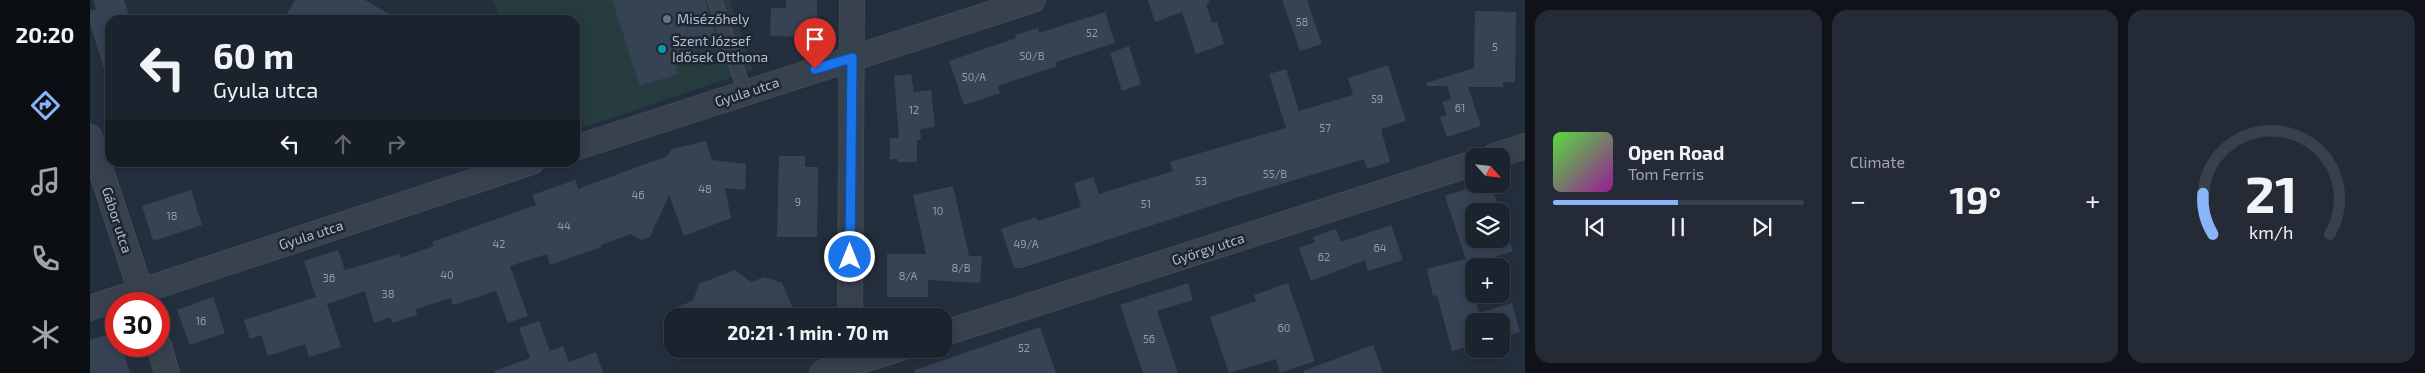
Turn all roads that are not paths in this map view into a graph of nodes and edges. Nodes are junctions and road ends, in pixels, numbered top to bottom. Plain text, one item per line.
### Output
1 (715, 0) edge
2 (852, 0) edge
3 (1033, 0) edge
4 (852, 58) junction
5 (745, 92) junction
6 (90, 137) edge
7 (580, 146) edge
8 (1525, 146) edge
9 (1510, 151) edge
10 (1465, 166) edge
11 (518, 167) edge
12 (141, 292) edge
13 (160, 292) edge
14 (105, 305) edge
15 (90, 308) edge
16 (850, 308) edge
17 (952, 331) edge
18 (163, 357) edge
19 (865, 358) edge
20 (850, 362) edge
21 (168, 373) edge
22 (822, 373) edge

1 - 5 lane
2 - 4 street
3 - 4 street, Gyula utca
4 - 5 street, Gyula utca
4 - 16 street
5 - 7 street, Gyula utca
6 - 12 street, Gábor utca
8 - 9 street
10 - 17 street, György utca
11 - 13 street, Gyula utca
14 - 15 street, Gyula utca
18 - 21 street
19 - 20 street
20 - 22 street

